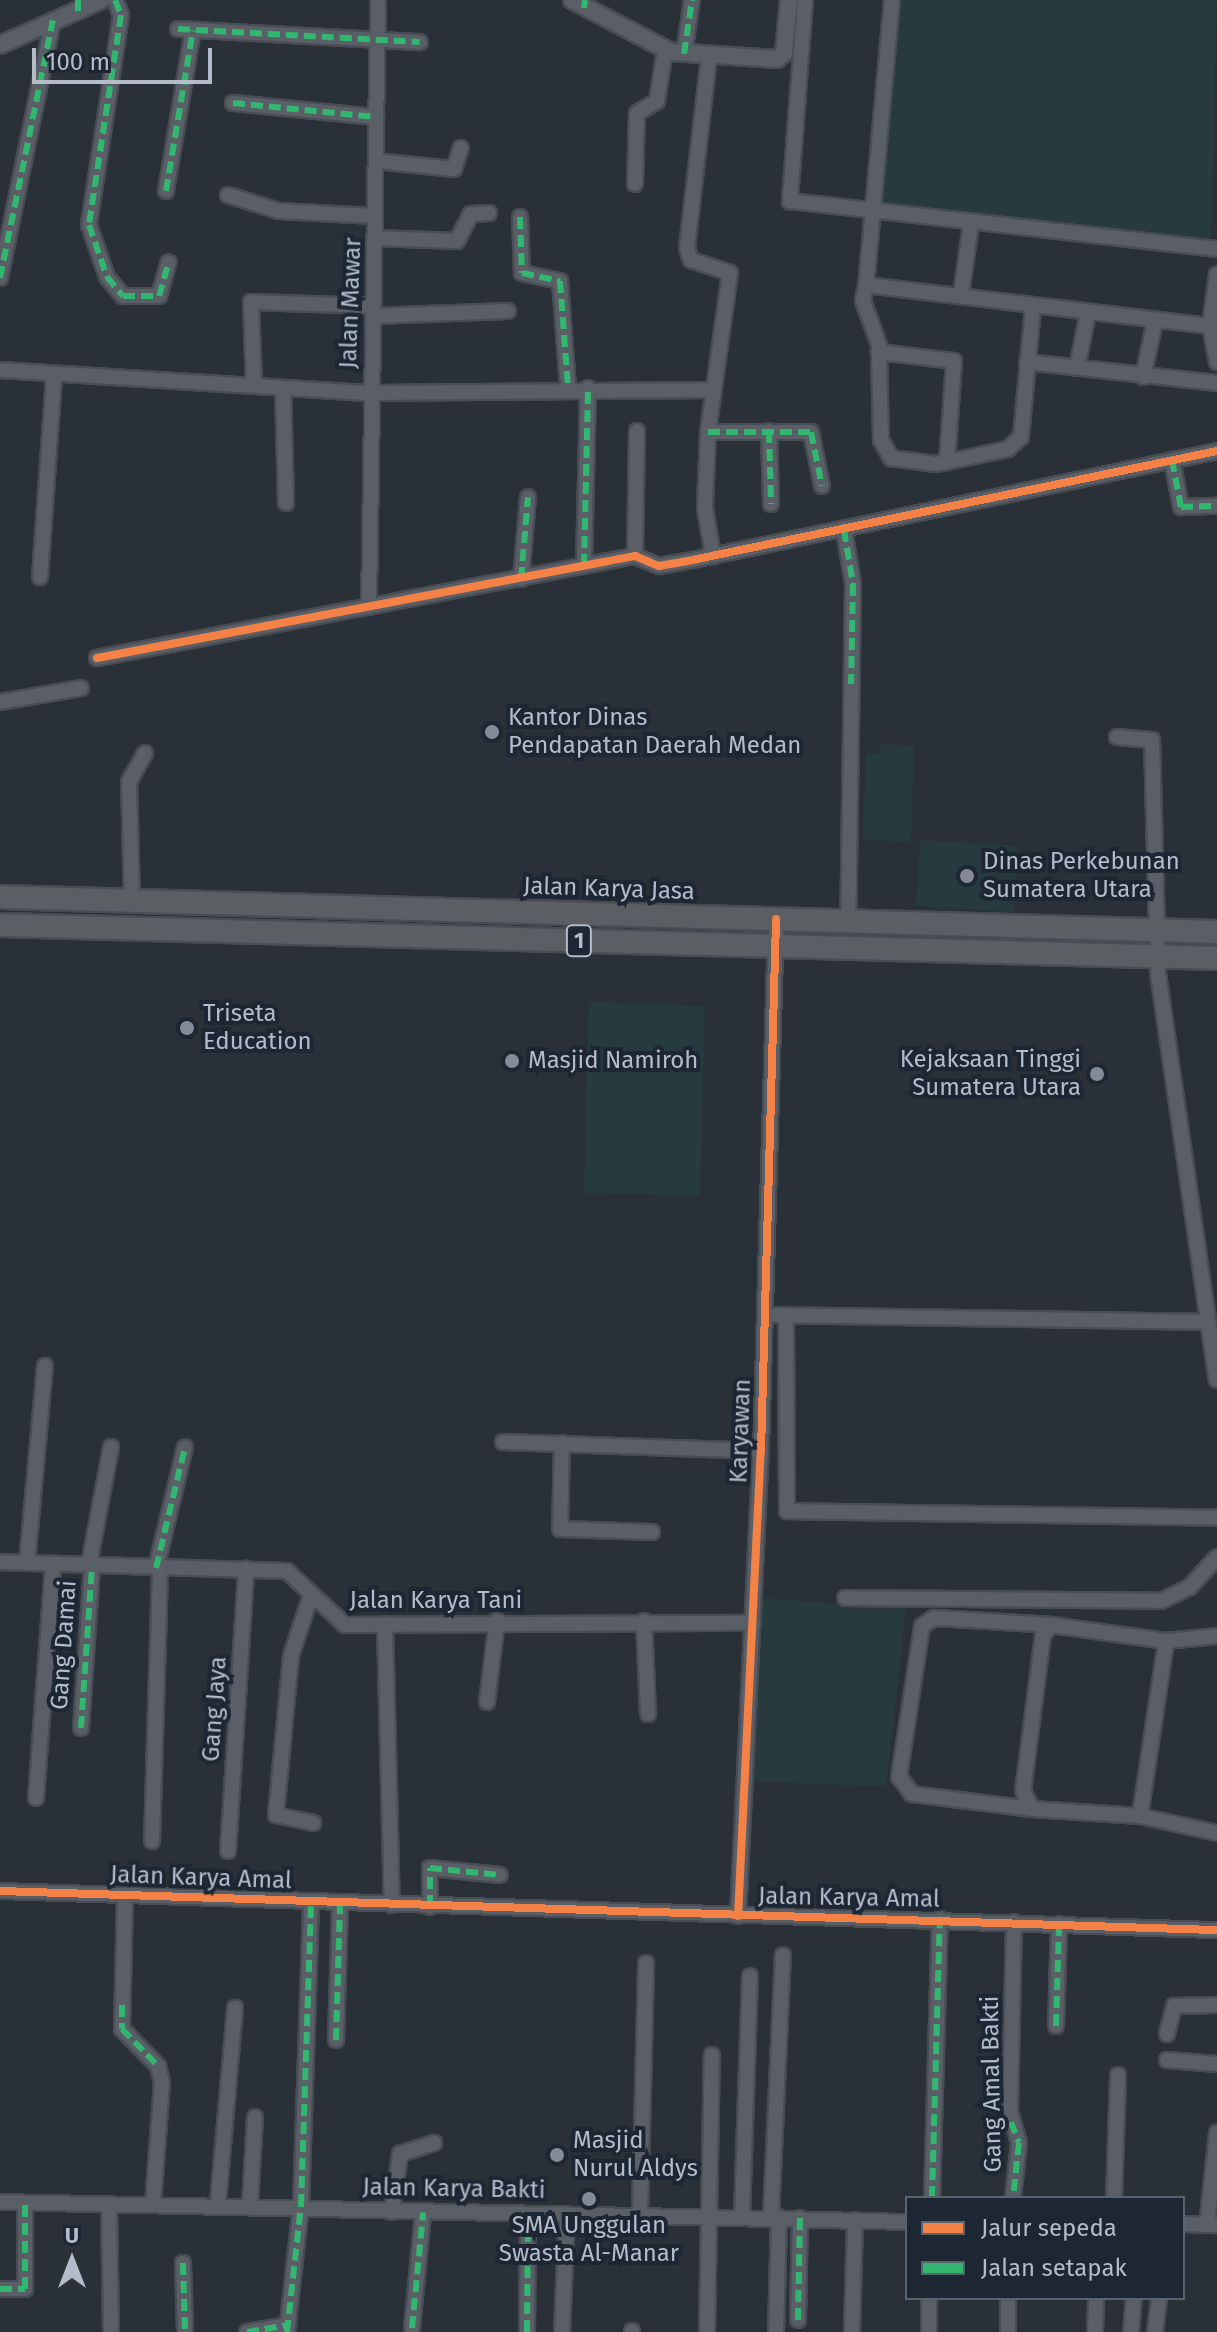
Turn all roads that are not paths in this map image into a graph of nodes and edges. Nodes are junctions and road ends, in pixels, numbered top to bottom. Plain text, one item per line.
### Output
1 (101, 0) edge
2 (115, 0) edge
3 (378, 0) edge
4 (692, 0) edge
5 (789, 0) edge
6 (805, 0) edge
7 (892, 0) edge
8 (581, 3) edge
9 (78, 5) edge
10 (53, 20) junction
11 (377, 42) junction
12 (420, 42) dead end
13 (0, 45) edge
14 (665, 50) junction
15 (684, 54) junction
16 (709, 57) junction
17 (233, 103) dead end
18 (376, 117) junction
19 (461, 148) dead end
20 (376, 161) junction
21 (635, 184) dead end
22 (166, 191) dead end
23 (228, 195) dead end
24 (870, 212) junction
25 (489, 213) dead end
26 (375, 216) junction
27 (520, 217) dead end
28 (971, 224) junction
29 (374, 238) junction
30 (1217, 249) edge
31 (169, 262) dead end
32 (1217, 274) edge
33 (0, 278) edge
34 (866, 285) junction
35 (961, 295) junction
36 (1033, 308) junction
37 (373, 311) junction
38 (508, 311) dead end
39 (1088, 313) junction
40 (1155, 321) junction
41 (1210, 326) junction
42 (881, 350) junction
43 (1027, 362) junction
44 (1217, 362) edge
45 (1077, 368) junction
46 (0, 370) edge
47 (54, 376) junction
48 (1143, 377) junction
49 (1217, 383) edge
50 (254, 385) junction
51 (283, 388) junction
52 (568, 388) junction
53 (588, 388) junction
54 (713, 390) junction
55 (370, 393) junction
56 (637, 431) dead end
57 (769, 431) junction
58 (708, 432) junction
59 (1217, 451) edge
60 (1172, 460) junction
61 (947, 462) junction
62 (822, 486) dead end
63 (528, 497) dead end
64 (286, 503) dead end
65 (771, 504) dead end
66 (1217, 506) edge
67 (844, 530) junction
68 (635, 556) junction
69 (713, 556) junction
70 (584, 566) junction
71 (40, 577) dead end
72 (521, 579) junction
73 (369, 607) junction
74 (97, 658) dead end
75 (81, 688) dead end
76 (0, 702) edge
77 (1117, 737) dead end
78 (145, 753) dead end
79 (0, 897) edge
80 (132, 901) junction
81 (323, 908) junction
82 (776, 919) junction
83 (848, 922) junction
84 (0, 925) edge
85 (1156, 931) junction
86 (323, 932) junction
87 (1217, 932) edge
88 (775, 947) junction
89 (1157, 955) junction
90 (1217, 958) edge
91 (763, 1313) junction
92 (786, 1317) junction
93 (1208, 1322) junction
94 (45, 1366) dead end
95 (1217, 1380) edge
96 (503, 1442) dead end
97 (562, 1443) junction
98 (111, 1447) dead end
99 (185, 1447) dead end
100 (761, 1451) junction
101 (1217, 1518) edge
102 (652, 1532) dead end
103 (1217, 1557) edge
104 (0, 1562) edge
105 (27, 1563) junction
106 (53, 1564) junction
107 (90, 1565) junction
108 (158, 1568) junction
109 (246, 1569) junction
110 (311, 1595) junction
111 (845, 1598) dead end
112 (497, 1621) junction
113 (644, 1621) junction
114 (753, 1623) junction
115 (385, 1624) junction
116 (1051, 1625) junction
117 (1217, 1636) edge
118 (1166, 1641) junction
119 (487, 1702) dead end
120 (648, 1714) dead end
121 (81, 1728) dead end
122 (36, 1798) dead end
123 (1032, 1809) junction
124 (1140, 1816) junction
125 (313, 1823) dead end
126 (1217, 1833) edge
127 (152, 1841) dead end
128 (228, 1851) dead end
129 (500, 1875) dead end
130 (0, 1891) edge
131 (125, 1896) junction
132 (311, 1902) junction
133 (340, 1902) junction
134 (392, 1905) junction
135 (430, 1907) junction
136 (738, 1916) junction
137 (940, 1919) junction
138 (1014, 1922) junction
139 (1059, 1924) junction
140 (1217, 1930) edge
141 (783, 1955) dead end
142 (646, 1963) dead end
143 (750, 1976) dead end
144 (1217, 2005) edge
145 (235, 2008) dead end
146 (1056, 2026) dead end
147 (1167, 2034) dead end
148 (336, 2040) dead end
149 (712, 2055) dead end
150 (1167, 2060) dead end
151 (1217, 2064) edge
152 (1118, 2075) dead end
153 (255, 2117) dead end
154 (1217, 2133) edge
155 (434, 2143) dead end
156 (932, 2196) edge
157 (1013, 2196) edge
158 (1114, 2196) edge
159 (0, 2202) edge
160 (218, 2203) junction
161 (25, 2204) junction
162 (109, 2204) junction
163 (250, 2204) junction
164 (153, 2205) junction
165 (301, 2206) junction
166 (392, 2212) junction
167 (423, 2213) junction
168 (640, 2213) junction
169 (528, 2214) junction
170 (567, 2214) junction
171 (706, 2215) junction
172 (742, 2216) junction
173 (775, 2217) junction
174 (800, 2218) junction
175 (855, 2220) junction
176 (905, 2222) edge
177 (1185, 2224) edge
178 (1212, 2225) edge
179 (183, 2263) dead end
180 (0, 2289) edge
181 (929, 2300) edge
182 (1008, 2300) edge
183 (1096, 2300) edge
184 (1134, 2300) edge
185 (1159, 2300) edge
186 (798, 2320) dead end
187 (287, 2328) edge
188 (412, 2328) dead end
189 (111, 2332) edge
190 (185, 2332) edge
191 (247, 2332) edge
192 (527, 2332) edge
193 (562, 2332) edge
194 (707, 2332) edge
195 (776, 2332) edge
196 (852, 2332) edge
197 (929, 2332) edge
198 (1008, 2332) edge
199 (1095, 2332) edge
200 (1131, 2332) edge
201 (1155, 2332) edge

1 - 9 street
2 - 31 street
3 - 11 street, Jalan Mawar
4 - 15 street
5 - 16 street
6 - 24 street
7 - 24 street
8 - 14 street
9 - 10 street
10 - 13 street
10 - 33 street
11 - 12 street
11 - 18 street, Jalan Mawar
11 - 22 street
14 - 15 street
14 - 21 street
15 - 16 street
16 - 54 street
17 - 18 street
18 - 20 street, Jalan Mawar
19 - 20 street
20 - 26 street, Jalan Mawar
23 - 26 street
24 - 28 street
24 - 34 street
25 - 29 street
26 - 29 street, Jalan Mawar
27 - 52 street
28 - 30 street
28 - 35 street
29 - 37 street, Jalan Mawar
32 - 41 street
34 - 35 street
34 - 42 street
35 - 36 street
36 - 39 street
36 - 43 street
37 - 38 street
37 - 50 street
37 - 55 street, Jalan Mawar
39 - 40 street
39 - 45 street
40 - 41 street
40 - 48 street
41 - 44 street
42 - 61 street
42 - 61 street
43 - 45 street
43 - 61 street
45 - 48 street
46 - 47 street
47 - 50 street
47 - 71 street
48 - 49 street
50 - 51 street
51 - 55 street
51 - 64 street
52 - 53 street
52 - 55 street
53 - 54 street
53 - 70 street
54 - 58 street
55 - 73 street, Jalan Mawar
56 - 68 street
57 - 58 street
57 - 62 street
57 - 65 street
58 - 69 street
59 - 60 street
60 - 66 street
60 - 67 street
63 - 72 street
67 - 69 street
67 - 83 street
68 - 69 street
68 - 70 street
70 - 72 street
72 - 73 street
73 - 74 street
75 - 76 street
77 - 85 street
78 - 80 street
79 - 80 highway, Jalan Karya Jasa / 1
80 - 81 highway, Jalan Karya Jasa / 1
81 - 82 highway, Jalan Karya Jasa / 1
81 - 86 highway
82 - 83 highway, Jalan Karya Jasa / 1
82 - 88 street, Karyawan
83 - 85 highway, Jalan Karya Jasa / 1
84 - 86 highway, 1
85 - 87 highway, Jalan Karya Jasa / 1
85 - 89 street
86 - 88 highway, 1
88 - 89 highway, 1
88 - 91 street, Karyawan
89 - 90 highway, 1
89 - 93 street
91 - 92 street
91 - 100 street, Karyawan
92 - 93 street
92 - 101 street
93 - 95 street
94 - 105 street
96 - 97 street
97 - 100 street
97 - 102 street
98 - 107 street, Gang Damai
99 - 108 street
100 - 114 street, Karyawan
103 - 111 street
104 - 105 street, Jalan Karya Tani
105 - 106 street, Jalan Karya Tani
106 - 107 street, Jalan Karya Tani
106 - 122 street
107 - 108 street, Jalan Karya Tani
107 - 121 street, Gang Damai
108 - 109 street, Jalan Karya Tani
108 - 127 street
109 - 110 street, Jalan Karya Tani
109 - 128 street, Gang Jaya
110 - 115 street, Jalan Karya Tani
110 - 125 street
112 - 113 street, Jalan Karya Tani
112 - 115 street, Jalan Karya Tani
112 - 119 street
113 - 114 street, Jalan Karya Tani
113 - 120 street
114 - 136 street, Karyawan
115 - 134 street
116 - 118 street
116 - 123 street
116 - 123 street
117 - 118 street
118 - 124 street
123 - 124 street
124 - 126 street
129 - 135 street
130 - 131 street, Jalan Karya Amal
131 - 132 street, Jalan Karya Amal
131 - 164 street
132 - 133 street, Jalan Karya Amal
132 - 165 street
133 - 134 street, Jalan Karya Amal
133 - 148 street
134 - 135 street, Jalan Karya Amal
135 - 136 street, Jalan Karya Amal
136 - 137 street, Jalan Karya Amal
137 - 138 street, Jalan Karya Amal
137 - 156 street
138 - 139 street, Jalan Karya Amal
138 - 157 street, Gang Amal Bakti
139 - 140 street, Jalan Karya Amal
139 - 146 street
141 - 173 street
142 - 168 street
143 - 172 street
144 - 147 street
145 - 160 street
149 - 171 street
150 - 151 street
152 - 158 street
153 - 163 street
154 - 178 street
155 - 166 street
159 - 161 street, Jalan Karya Bakti
160 - 163 street, Jalan Karya Bakti
160 - 164 street, Jalan Karya Bakti
161 - 162 street, Jalan Karya Bakti
161 - 180 street
162 - 164 street, Jalan Karya Bakti
162 - 189 street
163 - 165 street, Jalan Karya Bakti
165 - 166 street, Jalan Karya Bakti
165 - 187 street
166 - 167 street, Jalan Karya Bakti
167 - 169 street, Jalan Karya Bakti
167 - 188 street
168 - 170 street, Jalan Karya Bakti
168 - 171 street, Jalan Karya Bakti
169 - 170 street, Jalan Karya Bakti
169 - 192 street
170 - 193 street
171 - 172 street, Jalan Karya Bakti
171 - 194 street
172 - 173 street, Jalan Karya Bakti
173 - 174 street, Jalan Karya Bakti
173 - 195 street
174 - 175 street, Jalan Karya Bakti
174 - 186 street
175 - 176 street, Jalan Karya Bakti
175 - 196 street
177 - 178 street
179 - 190 street
181 - 197 street
182 - 198 street
183 - 199 street
184 - 200 street
185 - 201 street
187 - 191 street

